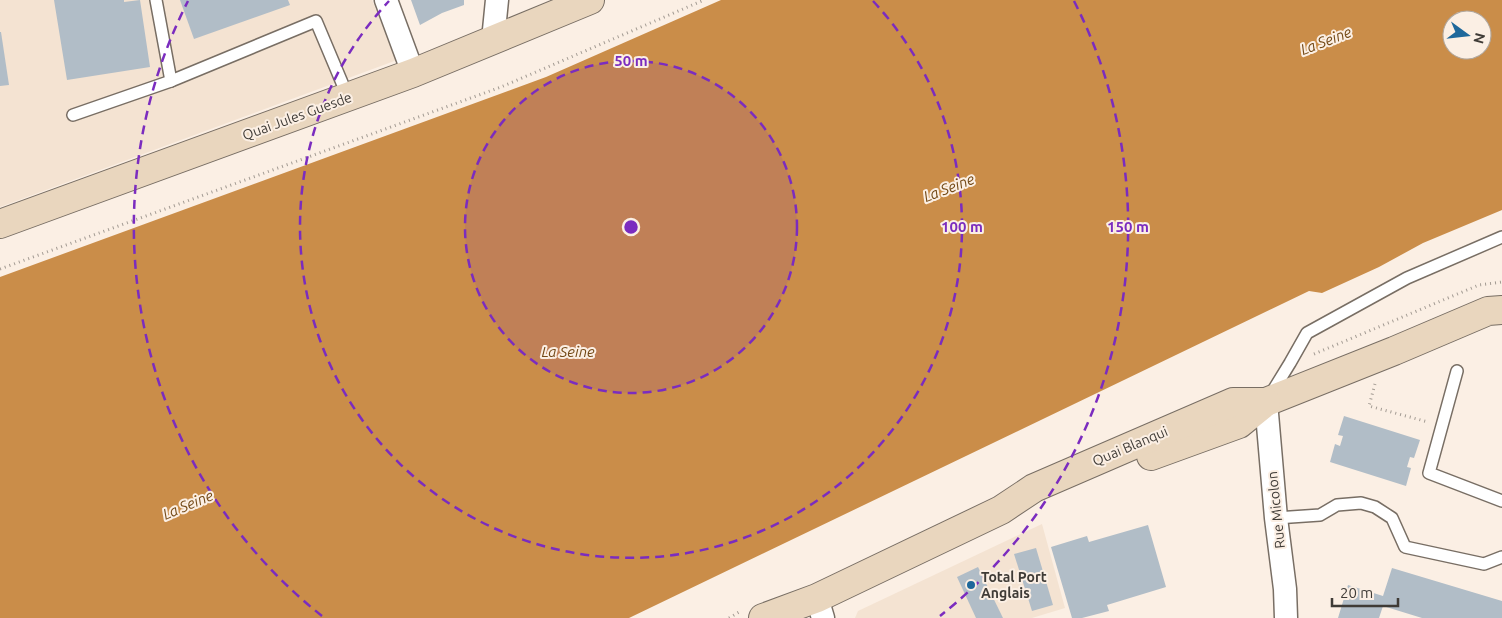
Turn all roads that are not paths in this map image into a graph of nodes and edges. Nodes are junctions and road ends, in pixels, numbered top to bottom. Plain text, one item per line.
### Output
1 (156, 0) edge
2 (386, 0) edge
3 (497, 0) edge
4 (590, 0) edge
5 (494, 40) junction
6 (412, 74) junction
7 (171, 81) junction
8 (348, 97) junction
9 (73, 115) dead end
10 (0, 224) edge
11 (1502, 237) edge
12 (1502, 296) edge
13 (1502, 310) edge
14 (1457, 372) dead end
15 (1332, 375) junction
16 (1266, 402) junction
17 (1502, 501) edge
18 (1276, 518) junction
19 (1502, 558) edge
20 (820, 608) edge
21 (763, 618) edge
22 (794, 618) edge
23 (1286, 618) edge

1 - 7 lane
2 - 6 street
3 - 5 street
4 - 5 main road, Quai Jules Guesde
5 - 6 main road, Quai Jules Guesde
6 - 8 main road, Quai Jules Guesde
7 - 8 lane
7 - 9 lane
8 - 10 main road, Quai Jules Guesde
11 - 16 lane
12 - 15 main road, Quai Blanqui
13 - 15 main road, Quai Blanqui
14 - 17 lane
15 - 16 main road, Quai Blanqui
16 - 18 street, Rue Micolon
16 - 20 main road, Quai Blanqui
18 - 19 lane
18 - 23 street, Rue Micolon
20 - 21 main road, Quai Blanqui
20 - 22 main road, Quai Blanqui

